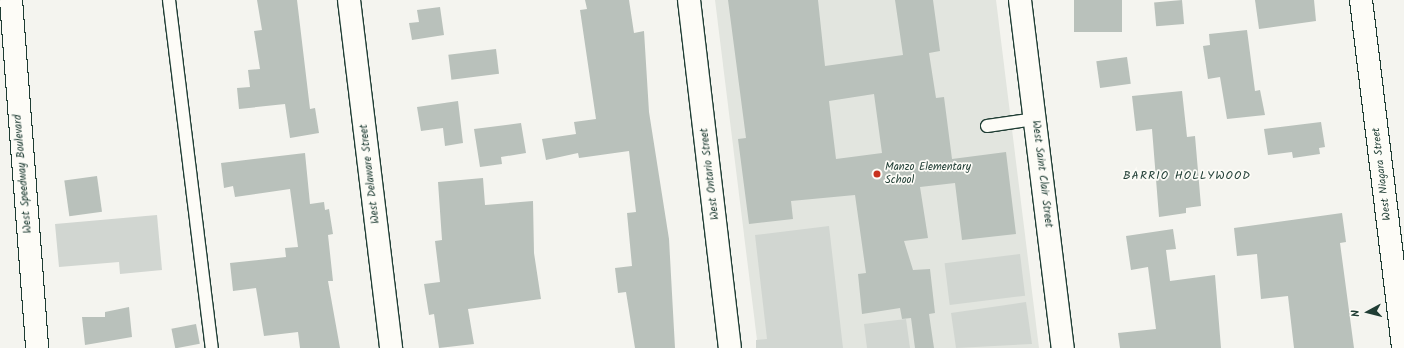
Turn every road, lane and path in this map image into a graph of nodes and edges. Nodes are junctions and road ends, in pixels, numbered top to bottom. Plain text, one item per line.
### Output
1 (11, 0) edge
2 (169, 0) edge
3 (348, 0) edge
4 (689, 0) edge
5 (1020, 0) edge
6 (1361, 0) edge
7 (1035, 119) junction
8 (988, 126) dead end
9 (37, 348) edge
10 (212, 348) edge
11 (391, 348) edge
12 (730, 348) edge
13 (1063, 348) edge
14 (1403, 348) edge

1 - 9 street, West Speedway Boulevard
2 - 10 lane
3 - 11 street, West Delaware Street
4 - 12 street, West Ontario Street
5 - 7 street, West Saint Clair Street
6 - 14 street, West Niagara Street
7 - 8 lane
7 - 13 street, West Saint Clair Street

